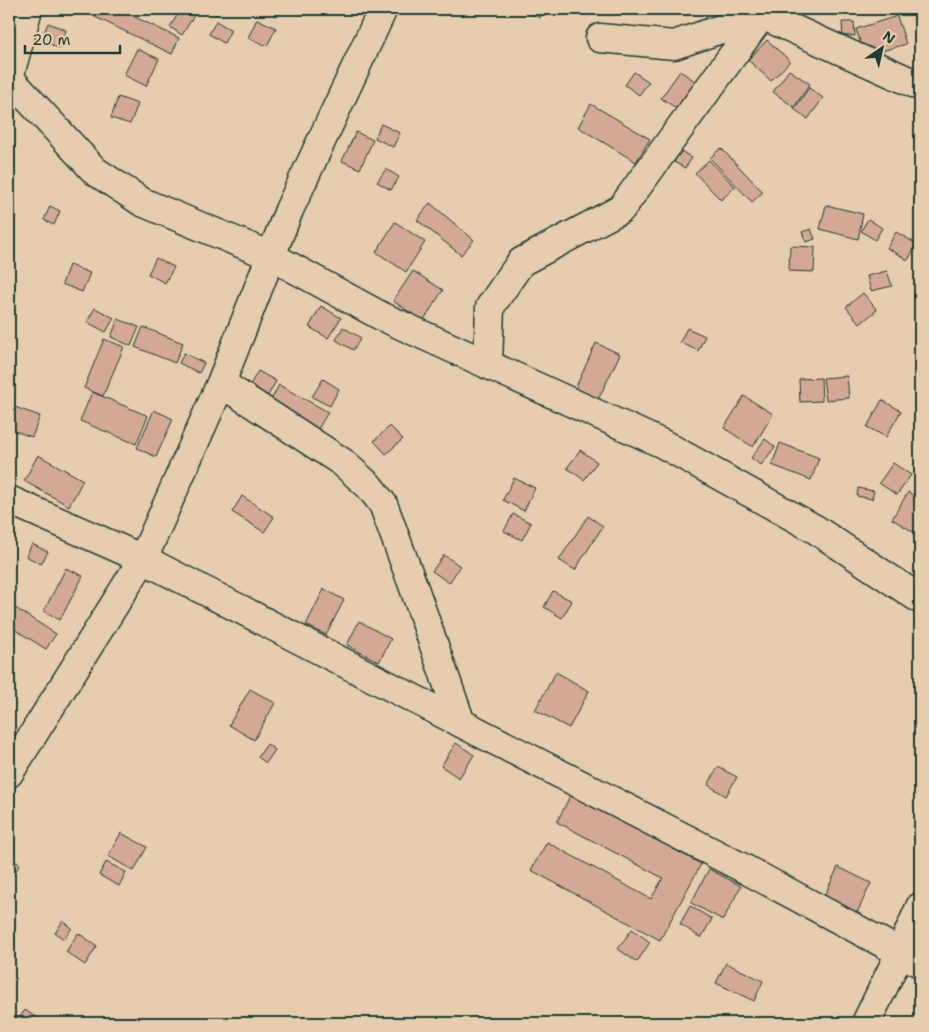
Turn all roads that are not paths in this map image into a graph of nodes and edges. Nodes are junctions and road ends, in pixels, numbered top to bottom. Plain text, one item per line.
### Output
1 (28, 9) edge
2 (383, 9) edge
3 (765, 12) edge
4 (600, 38) dead end
5 (9, 78) edge
6 (920, 86) edge
7 (271, 256) junction
8 (488, 365) junction
9 (221, 383) junction
10 (9, 500) edge
11 (144, 559) junction
12 (920, 599) edge
13 (461, 723) junction
14 (12, 761) edge
15 (920, 907) edge
16 (910, 958) edge
17 (866, 1023) edge

1 - 5 street
2 - 7 street
3 - 4 street
3 - 6 street
3 - 8 street
5 - 7 street
7 - 8 street
7 - 9 street
8 - 12 street
9 - 11 street
9 - 13 street
10 - 11 street
11 - 13 street
11 - 14 street
13 - 16 street
15 - 16 street
16 - 17 street

